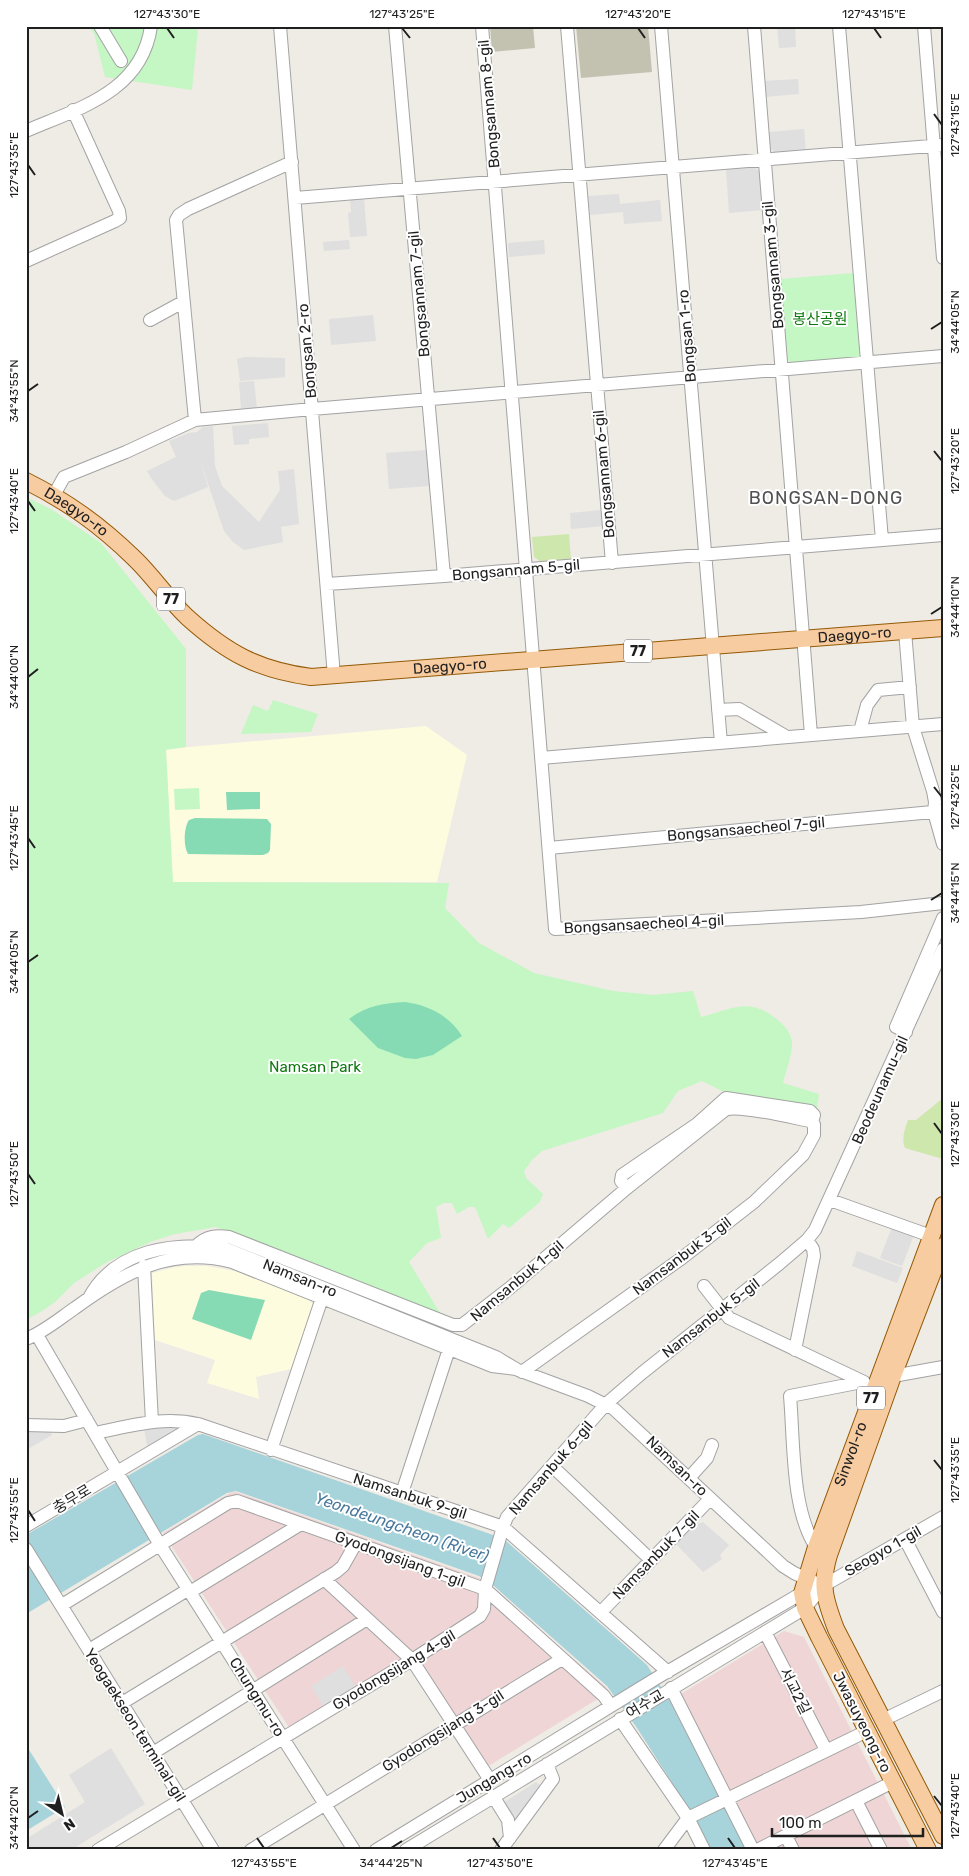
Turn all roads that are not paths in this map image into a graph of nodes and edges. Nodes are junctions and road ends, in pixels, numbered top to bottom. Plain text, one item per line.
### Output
1 (100, 26) edge
2 (151, 26) edge
3 (280, 26) edge
4 (395, 26) edge
5 (482, 26) edge
6 (568, 26) edge
7 (661, 26) edge
8 (754, 26) edge
9 (839, 26) edge
10 (924, 26) edge
11 (121, 61) dead end
12 (73, 110) junction
13 (26, 131) edge
14 (938, 146) edge
15 (850, 153) junction
16 (765, 160) junction
17 (292, 162) junction
18 (673, 167) junction
19 (580, 175) junction
20 (495, 182) junction
21 (410, 189) junction
22 (295, 198) junction
23 (943, 258) edge
24 (26, 261) edge
25 (183, 302) junction
26 (150, 320) dead end
27 (943, 356) edge
28 (867, 362) junction
29 (782, 370) junction
30 (690, 377) junction
31 (597, 385) junction
32 (512, 392) junction
33 (428, 399) junction
34 (312, 409) junction
35 (195, 420) junction
36 (26, 481) edge
37 (54, 495) junction
38 (943, 535) edge
39 (882, 540) junction
40 (796, 548) junction
41 (705, 555) junction
42 (612, 563) junction
43 (526, 570) junction
44 (444, 576) junction
45 (327, 584) junction
46 (943, 628) edge
47 (906, 632) junction
48 (804, 639) junction
49 (712, 646) junction
50 (533, 659) junction
51 (334, 676) junction
52 (910, 687) junction
53 (718, 710) junction
54 (943, 724) edge
55 (913, 727) junction
56 (860, 731) junction
57 (811, 735) junction
58 (787, 737) junction
59 (721, 743) junction
60 (541, 758) junction
61 (929, 777) junction
62 (943, 777) edge
63 (939, 811) edge
64 (943, 844) edge
65 (549, 848) junction
66 (943, 903) edge
67 (943, 918) edge
68 (943, 949) edge
69 (906, 1032) junction
70 (627, 1188) joint
71 (830, 1200) junction
72 (943, 1205) edge
73 (811, 1235) junction
74 (196, 1246) junction
75 (938, 1252) edge
76 (144, 1266) junction
77 (704, 1286) dead end
78 (89, 1298) junction
79 (322, 1298) junction
80 (722, 1309) junction
81 (32, 1337) edge
82 (449, 1349) junction
83 (795, 1350) junction
84 (943, 1367) edge
85 (519, 1370) junction
86 (893, 1376) junction
87 (869, 1385) junction
88 (606, 1404) junction
89 (87, 1420) junction
90 (152, 1422) junction
91 (198, 1424) junction
92 (26, 1425) edge
93 (95, 1433) junction
94 (712, 1446) dead end
95 (271, 1450) junction
96 (552, 1466) junction
97 (118, 1472) junction
98 (689, 1478) junction
99 (402, 1493) junction
100 (710, 1499) junction
101 (943, 1517) edge
102 (301, 1524) junction
103 (26, 1526) edge
104 (502, 1531) junction
105 (905, 1539) junction
106 (356, 1543) junction
107 (160, 1545) junction
108 (816, 1547) junction
109 (26, 1549) edge
110 (651, 1560) junction
111 (324, 1579) junction
112 (823, 1586) junction
113 (485, 1589) junction
114 (189, 1591) junction
115 (804, 1593) junction
116 (60, 1602) junction
117 (601, 1612) junction
118 (943, 1612) edge
119 (367, 1619) junction
120 (765, 1632) junction
121 (222, 1642) junction
122 (89, 1650) junction
123 (562, 1658) junction
124 (412, 1660) junction
125 (664, 1674) junction
126 (671, 1688) junction
127 (253, 1690) junction
128 (943, 1691) edge
129 (122, 1703) junction
130 (611, 1706) junction
131 (620, 1719) junction
132 (883, 1720) junction
133 (454, 1724) junction
134 (867, 1731) junction
135 (283, 1738) junction
136 (826, 1750) junction
137 (153, 1753) junction
138 (547, 1764) junction
139 (490, 1780) junction
140 (893, 1782) junction
141 (493, 1796) junction
142 (182, 1800) junction
143 (724, 1800) junction
144 (856, 1801) junction
145 (325, 1804) junction
146 (688, 1818) junction
147 (786, 1836) junction
148 (943, 1836) edge
149 (509, 1845) edge
150 (98, 1850) edge
151 (213, 1850) edge
152 (251, 1850) edge
153 (354, 1850) edge
154 (376, 1850) edge
155 (406, 1850) edge
156 (664, 1850) edge
157 (704, 1850) edge
158 (753, 1850) edge
159 (757, 1850) edge
160 (793, 1850) edge
161 (881, 1850) edge
162 (928, 1850) edge

1 - 11 street
2 - 12 street
3 - 17 street, Bongsan 2-ro
4 - 21 street
5 - 20 street, Bongsannam 8-gil
6 - 19 street
7 - 18 street, Bongsan 1-ro
8 - 16 street, Bongsannam 3-gil
9 - 15 street
10 - 14 street
12 - 13 street
12 - 24 street
14 - 15 street
14 - 23 street
15 - 16 street
15 - 28 street
16 - 18 street
16 - 29 street, Bongsannam 3-gil
17 - 22 street, Bongsan 2-ro
17 - 25 street
18 - 19 street
18 - 30 street, Bongsan 1-ro
19 - 20 street
19 - 31 street
20 - 21 street
20 - 32 street
21 - 22 street
21 - 33 street, Bongsannam 7-gil
22 - 34 street, Bongsan 2-ro
25 - 26 street
25 - 35 street
27 - 28 street
28 - 29 street
28 - 39 street
29 - 30 street
29 - 40 street, Bongsannam 3-gil
30 - 31 street
30 - 41 street, Bongsan 1-ro
31 - 32 street
31 - 42 street, Bongsannam 6-gil
32 - 33 street
32 - 43 street
33 - 34 street
33 - 44 street
34 - 35 street
34 - 45 street, Bongsan 2-ro
35 - 37 street
36 - 37 main road, Daegyo-ro / 77
37 - 51 main road, Daegyo-ro / 77
38 - 39 street, Bongsannam 5-gil
39 - 40 street, Bongsannam 5-gil
40 - 41 street, Bongsannam 5-gil
40 - 48 street, Bongsannam 3-gil
41 - 42 street, Bongsannam 5-gil
41 - 49 street, Bongsan 1-ro
42 - 43 street, Bongsannam 5-gil
43 - 44 street, Bongsannam 5-gil
43 - 50 street, Bongsansaecheol 4-gil
44 - 45 street, Bongsannam 5-gil
45 - 51 street, Bongsan 2-ro
46 - 47 main road, Daegyo-ro / 77
47 - 48 main road, Daegyo-ro / 77
47 - 52 street
48 - 49 main road, Daegyo-ro / 77
48 - 57 street, Bongsannam 3-gil
49 - 50 main road, Daegyo-ro / 77
49 - 53 street, Bongsan 1-ro
50 - 51 main road, Daegyo-ro / 77
50 - 60 street, Bongsansaecheol 4-gil
52 - 55 street
52 - 56 street
53 - 58 street
53 - 59 street, Bongsan 1-ro
54 - 55 street
55 - 56 street
55 - 61 street
56 - 57 street
57 - 58 street
58 - 59 street
59 - 60 street
60 - 65 street, Bongsansaecheol 4-gil
61 - 62 street
61 - 63 street
63 - 64 street
63 - 65 street, Bongsansaecheol 7-gil
65 - 66 street, Bongsansaecheol 4-gil
67 - 69 street
68 - 69 street, Beodeunamu-gil
69 - 71 street, Beodeunamu-gil
70 - 74 street, Namsanbuk 1-gil
70 - 85 street, Namsanbuk 3-gil
71 - 73 street, Beodeunamu-gil
71 - 75 street
72 - 75 main road, Sinwol-ro / 77
73 - 80 street, Namsanbuk 5-gil
73 - 83 street
74 - 78 street, Namsan-ro
74 - 85 street, Namsan-ro
75 - 86 main road, Sinwol-ro / 77
75 - 87 main road, Sinwol-ro / 77
76 - 78 street, Namsan-ro
76 - 79 street, Namsan-ro
76 - 90 street
77 - 80 street
78 - 81 street, Namsan-ro
79 - 82 street, Namsan-ro
79 - 95 street
80 - 83 street
80 - 88 street, Namsanbuk 5-gil
81 - 89 street
82 - 85 street, Namsan-ro
82 - 99 street
83 - 87 street
84 - 86 street
85 - 88 street, Namsan-ro
86 - 112 main road, Sinwol-ro / 77
87 - 108 main road, Sinwol-ro / 77
87 - 108 street
88 - 96 street, Namsanbuk 6-gil
88 - 98 street, Namsan-ro
89 - 92 street
89 - 93 street
90 - 91 street, Namsanbuk 9-gil
90 - 93 street, Namsanbuk 9-gil
91 - 95 street, Namsanbuk 9-gil
91 - 97 street
93 - 97 street
94 - 98 street
95 - 99 street, Namsanbuk 9-gil
96 - 104 street, Namsanbuk 6-gil
96 - 110 street
97 - 103 street, 충무로
97 - 107 street, Chungmu-ro
98 - 100 street, Namsan-ro
99 - 104 street, Namsanbuk 9-gil
100 - 110 street, Namsanbuk 7-gil
100 - 115 street, Namsan-ro
101 - 105 street, Seogyo 1-gil
102 - 106 street, Gyodongsijang 1-gil
102 - 107 street, Gyodongsijang 1-gil
102 - 114 street
104 - 113 street, Gyodongsijang 4-gil
104 - 117 street, Namsanbuk 9-gil
105 - 112 street, Seogyo 1-gil
105 - 118 street
106 - 111 street
106 - 113 street, Gyodongsijang 1-gil
107 - 114 street, Chungmu-ro
107 - 116 street, Gyodongsijang 1-gil
108 - 115 main road, Sinwol-ro / 77
109 - 116 street, Yeogaekseon terminal-gil
110 - 117 street, Namsanbuk 7-gil
111 - 119 street
111 - 121 street
112 - 115 street
112 - 132 main road, Jwasuyeong-ro / 77
113 - 123 street, Gyodongsijang 1-gil
113 - 124 street, Gyodongsijang 4-gil
114 - 121 street, Chungmu-ro
114 - 122 street
115 - 120 street, 여수교
115 - 125 street
115 - 134 main road, Jwasuyeong-ro
116 - 122 street, Yeogaekseon terminal-gil
117 - 125 street, Namsanbuk 9-gil
119 - 124 street
119 - 127 street
120 - 126 street, 여수교
120 - 136 street, 서교2길
121 - 127 street, Chungmu-ro
121 - 129 street
122 - 129 street, Yeogaekseon terminal-gil
123 - 130 street, Gyodongsijang 1-gil
123 - 133 street, Gyodongsijang 3-gil
124 - 133 street
124 - 135 street, Gyodongsijang 4-gil
125 - 130 street, 여수교
126 - 131 street, 여수교
126 - 143 street
127 - 135 street, Chungmu-ro
127 - 137 street
128 - 132 street
129 - 137 street, Yeogaekseon terminal-gil
130 - 139 street, Jungang-ro
131 - 138 street, 여수교
131 - 146 street
132 - 148 main road, Jwasuyeong-ro / 77
133 - 139 street
133 - 145 street, Gyodongsijang 3-gil
134 - 136 street
134 - 140 main road, Jwasuyeong-ro
135 - 142 street, Gyodongsijang 4-gil
135 - 145 street, Chungmu-ro
136 - 143 street
137 - 142 street, Yeogaekseon terminal-gil
138 - 141 street, 여수교
138 - 149 street
139 - 154 street, Jungang-ro
140 - 144 street
140 - 162 main road, Jwasuyeong-ro
141 - 149 street
141 - 155 street, 여수교
142 - 150 street, Gyodongsijang 4-gil
142 - 151 street, Yeogaekseon terminal-gil
143 - 146 street
143 - 158 street
144 - 147 street
144 - 161 street
145 - 152 street, Gyodongsijang 3-gil
145 - 153 street, Chungmu-ro
146 - 156 street
146 - 157 street
147 - 159 street
147 - 160 street

